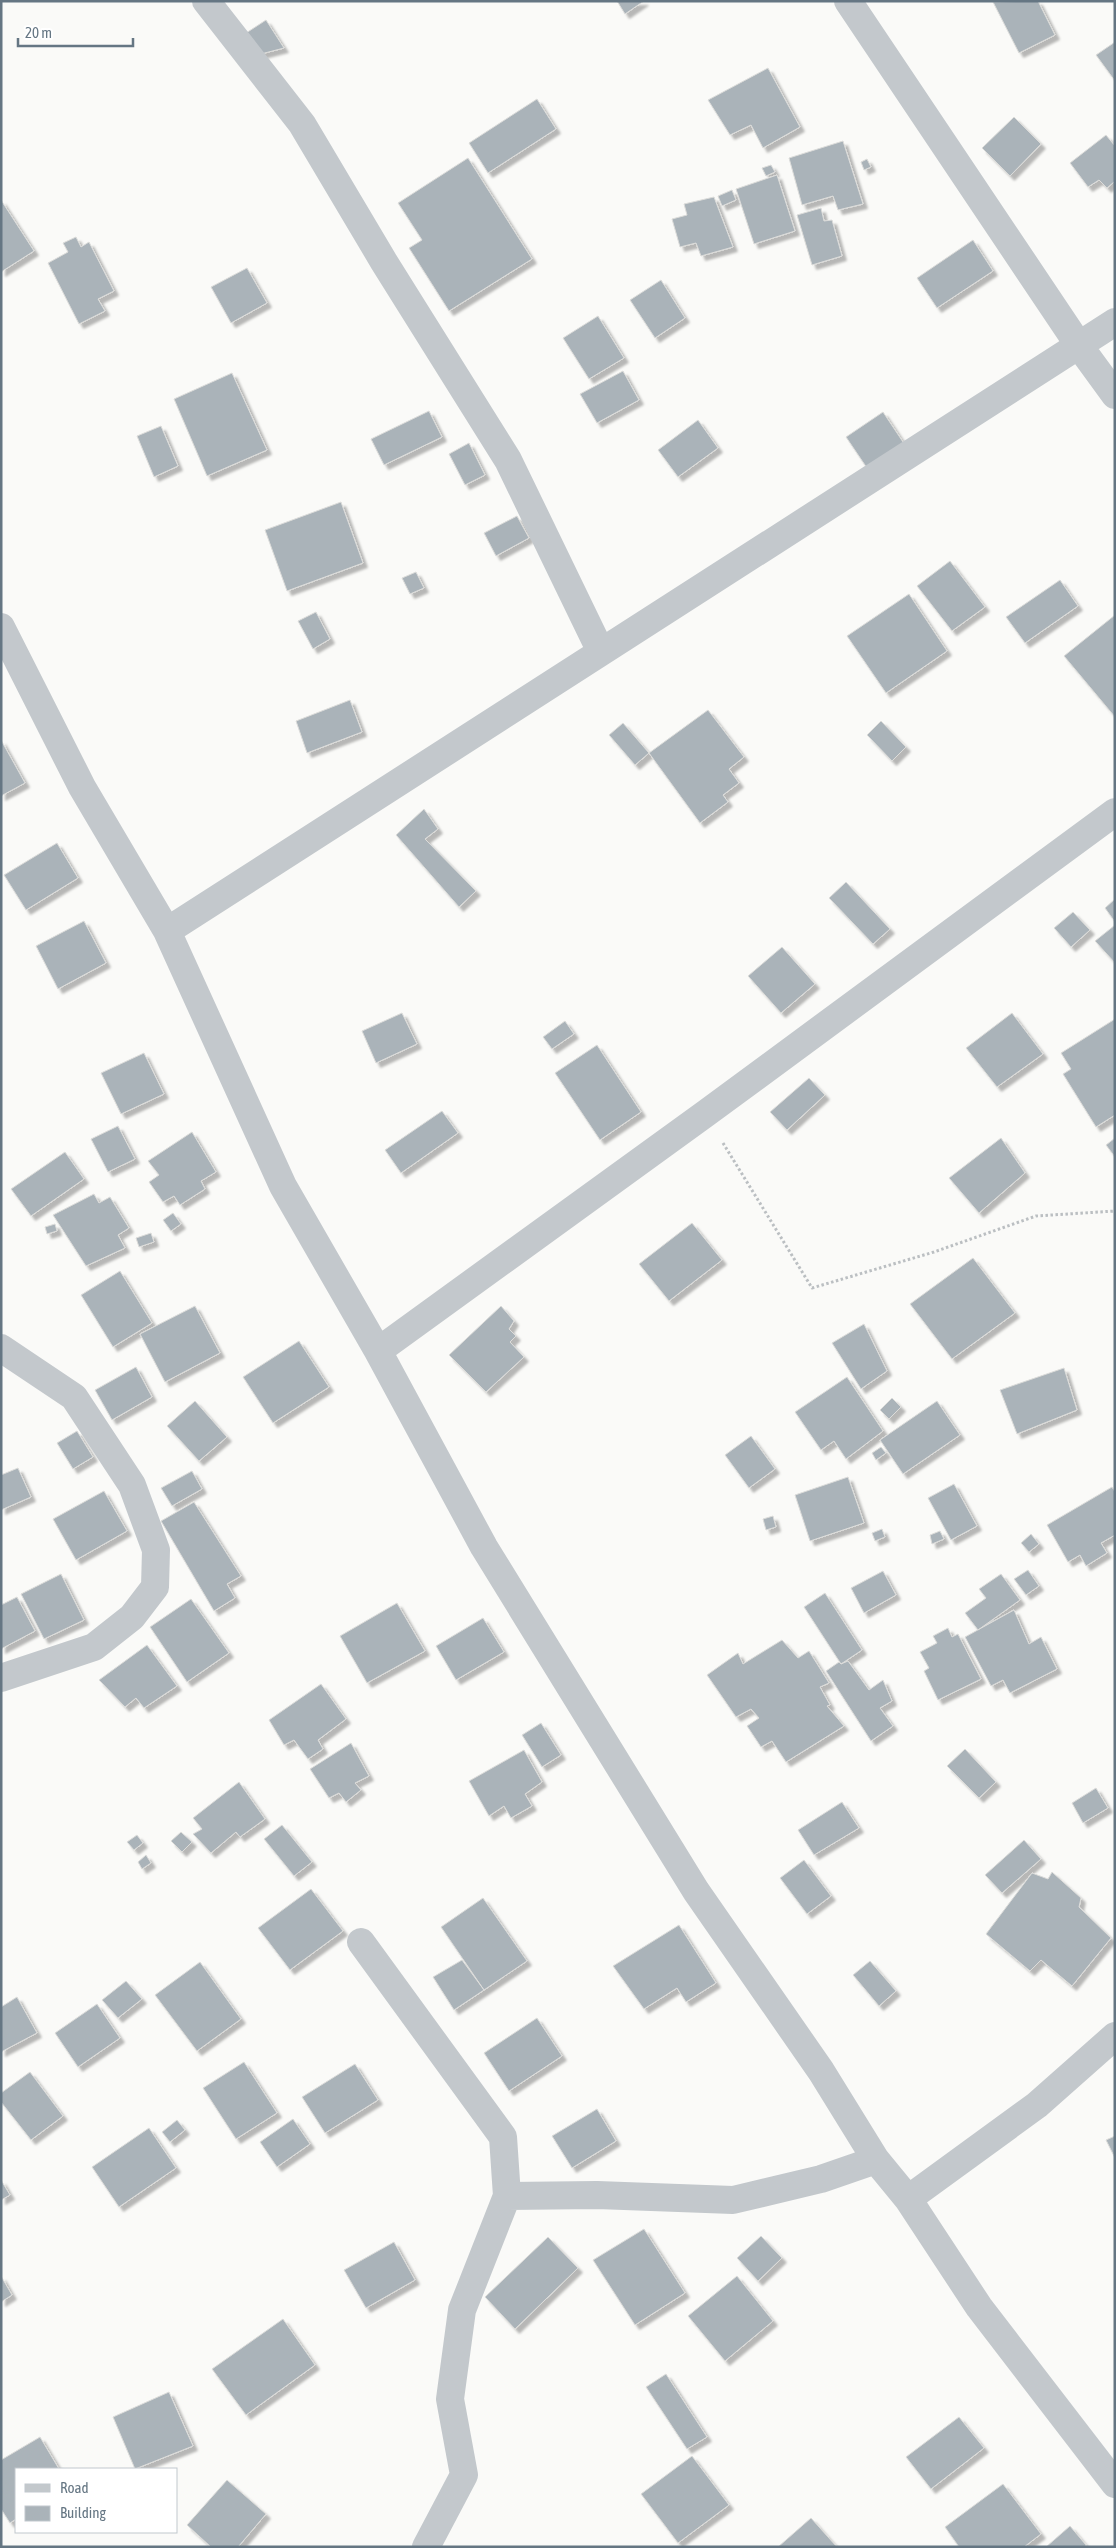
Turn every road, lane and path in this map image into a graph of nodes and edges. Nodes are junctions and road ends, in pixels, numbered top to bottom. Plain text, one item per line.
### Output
1 (206, 1) edge
2 (848, 1) edge
3 (1115, 322) edge
4 (1080, 347) junction
5 (1115, 395) edge
6 (1, 627) edge
7 (601, 652) junction
8 (1115, 812) edge
9 (168, 931) junction
10 (705, 1114) junction
11 (1115, 1212) edge
12 (1, 1348) edge
13 (378, 1351) junction
14 (1, 1678) edge
15 (361, 1942) dead end
16 (1115, 2036) edge
17 (876, 2160) junction
18 (507, 2196) junction
19 (908, 2199) junction
20 (1115, 2484) edge
21 (426, 2547) edge

1 - 7 street
2 - 4 street
3 - 4 street
4 - 5 street
4 - 7 street
6 - 9 street
7 - 9 street
8 - 10 street
9 - 13 street
10 - 11 path
10 - 13 street
12 - 14 street
13 - 17 street
15 - 18 street
16 - 19 street
17 - 18 street
17 - 19 street
18 - 21 street
19 - 20 street

